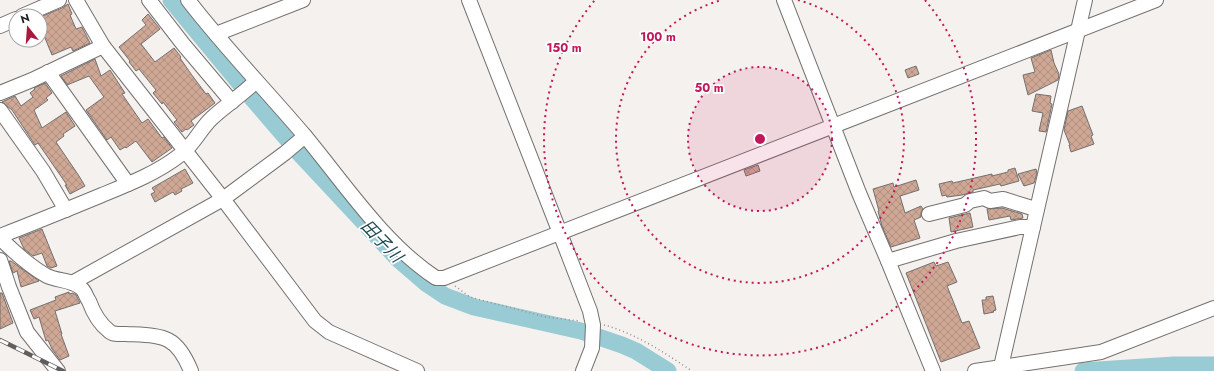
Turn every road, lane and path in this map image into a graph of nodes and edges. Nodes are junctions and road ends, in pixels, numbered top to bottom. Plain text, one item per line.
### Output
1 (59, 0) edge
2 (76, 0) edge
3 (149, 0) edge
4 (188, 0) edge
5 (303, 0) edge
6 (469, 0) edge
7 (784, 0) edge
8 (1086, 0) edge
9 (1156, 0) edge
10 (40, 8) edge
11 (1078, 31) junction
12 (216, 34) junction
13 (103, 46) junction
14 (48, 72) junction
15 (254, 83) junction
16 (0, 93) edge
17 (236, 99) junction
18 (0, 110) edge
19 (832, 126) junction
20 (303, 138) junction
21 (185, 151) junction
22 (128, 184) junction
23 (223, 199) junction
24 (1037, 208) junction
25 (66, 210) junction
26 (929, 214) dead end
27 (1033, 227) junction
28 (560, 233) junction
29 (0, 237) edge
30 (0, 260) edge
31 (888, 261) junction
32 (444, 278) junction
33 (72, 283) junction
34 (5, 289) edge
35 (1214, 308) edge
36 (593, 324) junction
37 (1001, 369) edge
38 (58, 371) edge
39 (190, 371) edge
40 (417, 371) edge
41 (583, 371) edge
42 (692, 371) edge
43 (933, 371) edge
44 (975, 371) edge

1 - 10 street
2 - 13 street
3 - 17 street
4 - 12 street
5 - 12 street
6 - 28 street
7 - 19 street
8 - 11 street
9 - 11 street
11 - 19 street
11 - 24 street
12 - 15 street
13 - 14 street
13 - 21 street
14 - 16 street
14 - 22 street
15 - 17 street
15 - 20 street
17 - 21 street
18 - 25 street
19 - 28 street
19 - 31 street
20 - 23 street
20 - 32 street
21 - 22 street
21 - 23 street
22 - 25 street
23 - 33 street
23 - 40 street
24 - 26 street
24 - 27 street
25 - 29 street
27 - 31 street
27 - 37 street
28 - 32 street
28 - 36 street
29 - 33 street
30 - 34 street
31 - 43 street
32 - 36 path
33 - 39 street
34 - 38 street
35 - 37 street
36 - 41 street
36 - 42 path
37 - 44 street

